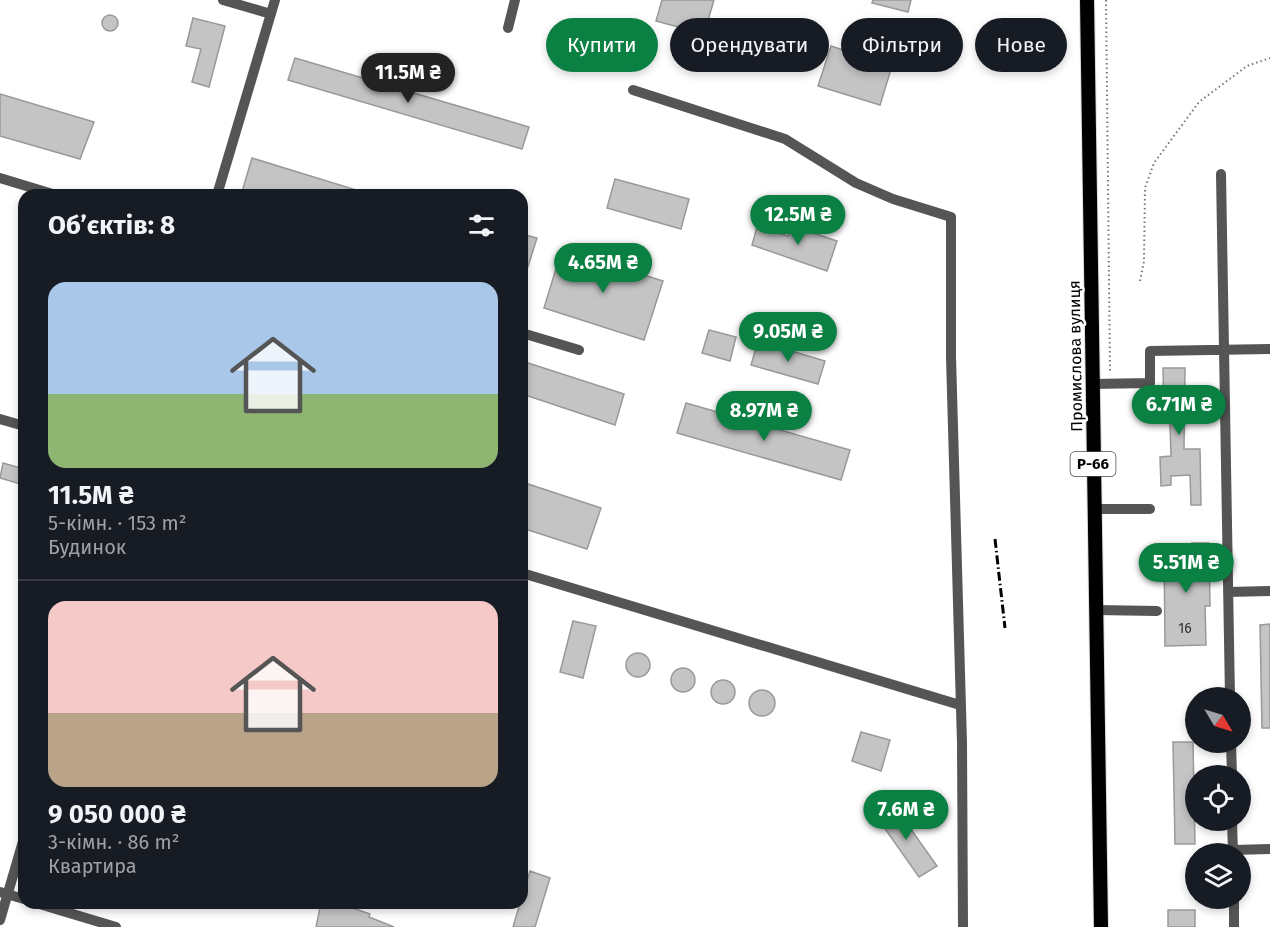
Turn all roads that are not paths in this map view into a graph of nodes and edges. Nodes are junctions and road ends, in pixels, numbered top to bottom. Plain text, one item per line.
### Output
1 (223, 0) edge
2 (275, 0) edge
3 (515, 0) edge
4 (1087, 0) edge
5 (271, 14) junction
6 (508, 28) dead end
7 (633, 90) dead end
8 (1221, 174) dead end
9 (0, 178) edge
10 (36, 189) edge
11 (219, 189) edge
12 (528, 335) edge
13 (1270, 349) edge
14 (579, 350) dead end
15 (1225, 350) junction
16 (1092, 384) junction
17 (0, 419) edge
18 (18, 424) edge
19 (1094, 509) junction
20 (1150, 509) dead end
21 (528, 575) edge
22 (1270, 591) edge
23 (1228, 592) junction
24 (1096, 610) junction
25 (1157, 611) dead end
26 (1230, 687) edge
27 (960, 705) junction
28 (1270, 849) edge
29 (1251, 851) edge
30 (18, 854) edge
31 (4, 893) edge
32 (56, 909) edge
33 (1234, 909) edge
34 (0, 920) edge
35 (116, 927) edge
36 (963, 927) edge
37 (1101, 927) edge
38 (1234, 927) edge

1 - 5 lane
2 - 5 lane
3 - 6 lane
4 - 16 main road, Промислова вулиця / Р-66
5 - 11 lane
7 - 27 lane
8 - 15 lane
9 - 10 lane
12 - 14 lane
13 - 15 lane
15 - 16 lane
15 - 23 lane
16 - 19 main road, Промислова вулиця / Р-66
17 - 18 lane
19 - 20 lane
19 - 24 main road, Промислова вулиця / Р-66
21 - 27 lane
22 - 23 lane
23 - 26 lane
24 - 25 lane
24 - 37 main road, Промислова вулиця / Р-66
27 - 36 lane
28 - 29 lane
30 - 31 lane
31 - 34 lane
32 - 35 lane
33 - 38 lane

